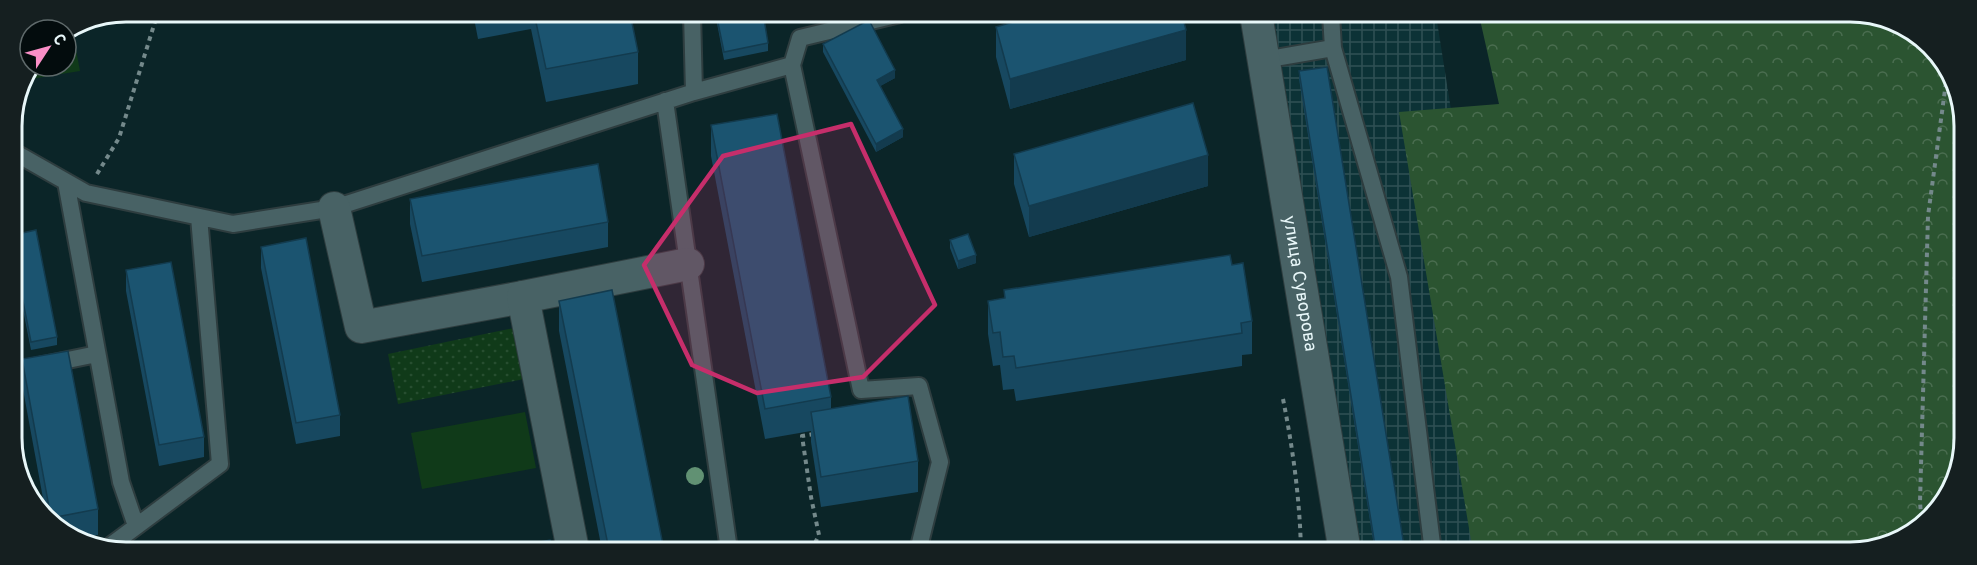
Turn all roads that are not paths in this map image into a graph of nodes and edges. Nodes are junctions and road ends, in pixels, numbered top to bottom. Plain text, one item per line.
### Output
1 (692, 22) edge
2 (867, 22) edge
3 (1257, 22) edge
4 (1331, 22) edge
5 (1333, 48) junction
6 (1264, 60) junction
7 (792, 65) junction
8 (694, 92) junction
9 (665, 101) junction
10 (23, 157) edge
11 (66, 182) junction
12 (334, 208) junction
13 (199, 217) junction
14 (688, 264) junction
15 (523, 297) junction
16 (97, 354) junction
17 (22, 369) edge
18 (136, 526) junction
19 (115, 542) edge
20 (1343, 542) edge
21 (1432, 542) edge
22 (572, 543) edge
23 (728, 543) edge
24 (920, 543) edge

1 - 8 lane
2 - 7 lane
3 - 6 street, улица Суворова
4 - 5 lane
5 - 6 lane
5 - 21 lane
6 - 20 street, улица Суворова
7 - 8 lane
7 - 24 lane
8 - 9 lane
9 - 12 lane
9 - 14 lane
10 - 11 lane
11 - 13 lane
11 - 16 lane
12 - 13 lane
12 - 15 street
13 - 18 lane
14 - 15 street
14 - 23 lane
15 - 22 street
16 - 17 lane
16 - 18 lane
18 - 19 lane

